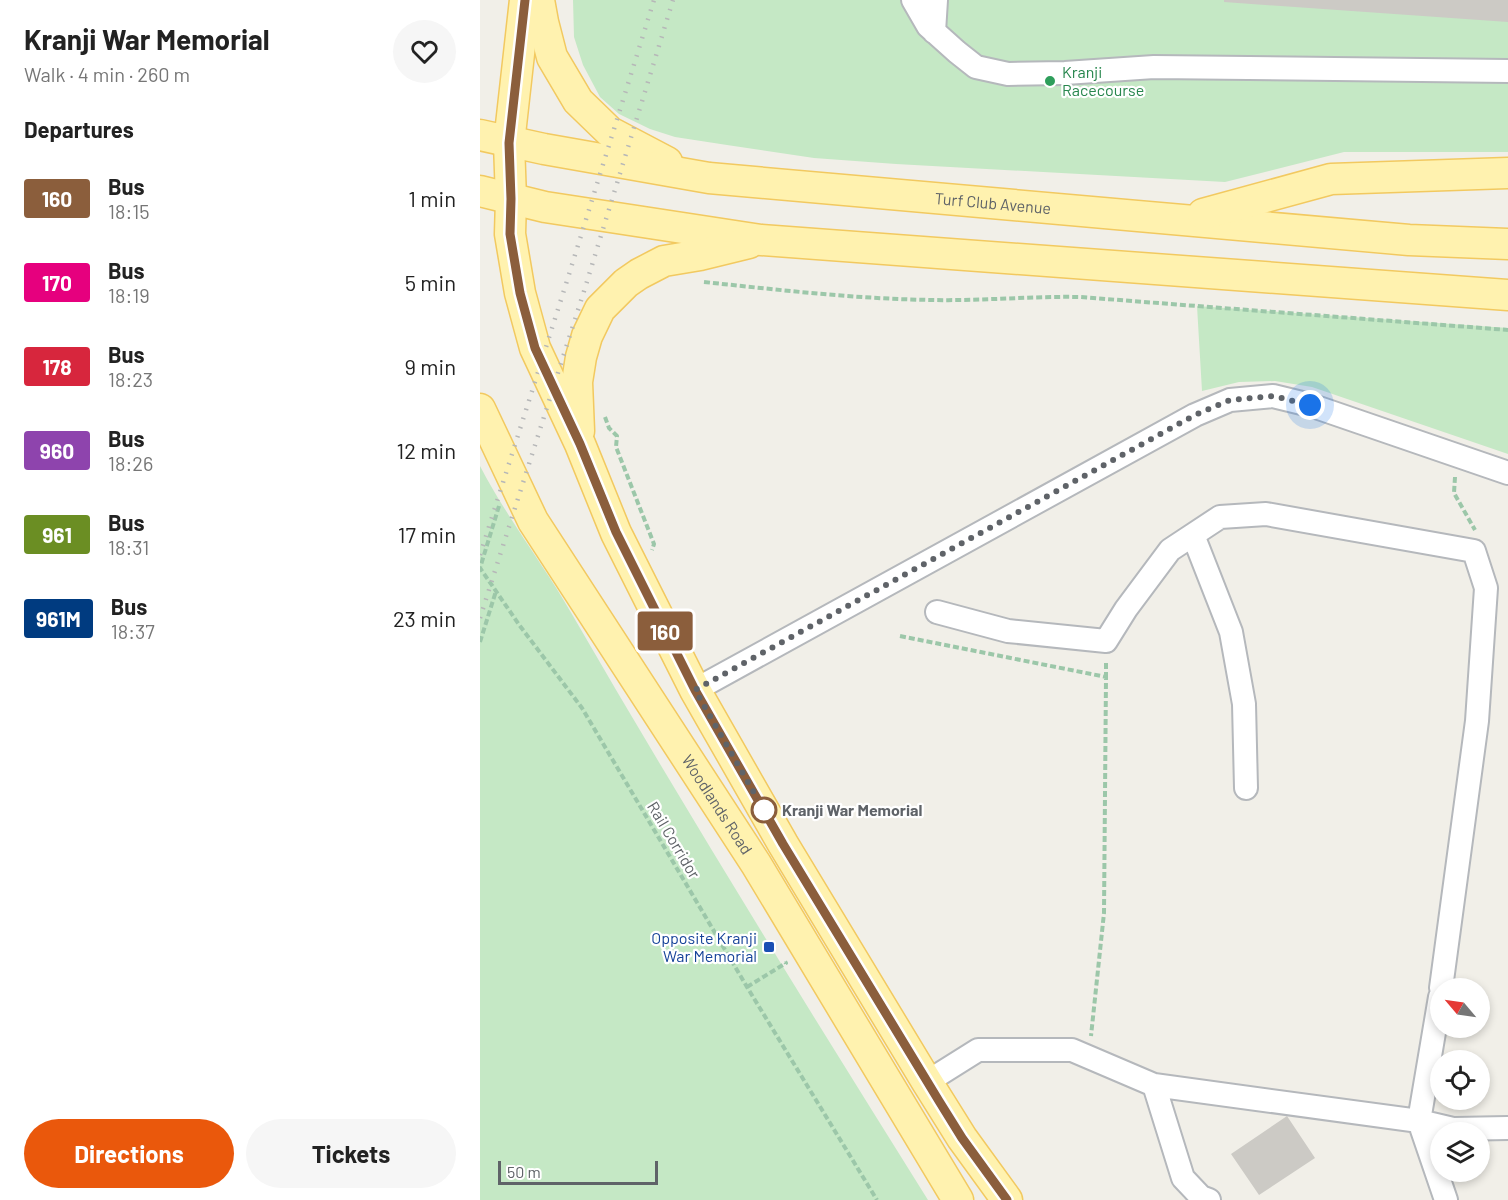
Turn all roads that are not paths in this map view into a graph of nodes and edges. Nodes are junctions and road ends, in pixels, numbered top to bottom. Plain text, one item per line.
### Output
1 (525, 0) edge
2 (539, 0) edge
3 (913, 0) edge
4 (936, 0) edge
5 (934, 32) junction
6 (1508, 71) edge
7 (480, 135) edge
8 (509, 143) junction
9 (1508, 173) edge
10 (709, 178) junction
11 (480, 191) edge
12 (511, 199) junction
13 (1183, 220) junction
14 (761, 240) junction
15 (1508, 244) edge
16 (1508, 295) edge
17 (480, 409) edge
18 (580, 444) junction
19 (1508, 473) edge
20 (1193, 535) junction
21 (937, 612) dead end
22 (695, 690) junction
23 (1246, 788) dead end
24 (1442, 978) edge
25 (1433, 1038) edge
26 (927, 1082) junction
27 (1154, 1085) junction
28 (1419, 1121) junction
29 (1508, 1128) edge
30 (958, 1200) edge
31 (1007, 1200) edge
32 (1209, 1200) edge
33 (1446, 1200) edge

1 - 8 main road
2 - 10 main road
3 - 5 street
4 - 5 street
5 - 6 street
7 - 8 main road, Turf Club Avenue
8 - 10 main road, Turf Club Avenue
8 - 12 main road
9 - 13 main road
10 - 13 main road, Turf Club Avenue
11 - 12 main road
12 - 14 main road
12 - 18 main road
13 - 15 main road, Turf Club Avenue
14 - 16 main road
14 - 18 main road
17 - 30 main road, Woodlands Road
18 - 22 main road
19 - 22 street
20 - 21 street
20 - 23 street
20 - 24 street
22 - 26 main road
25 - 28 street
26 - 27 street
26 - 31 main road
27 - 28 street
27 - 32 street
28 - 29 street
28 - 33 street

